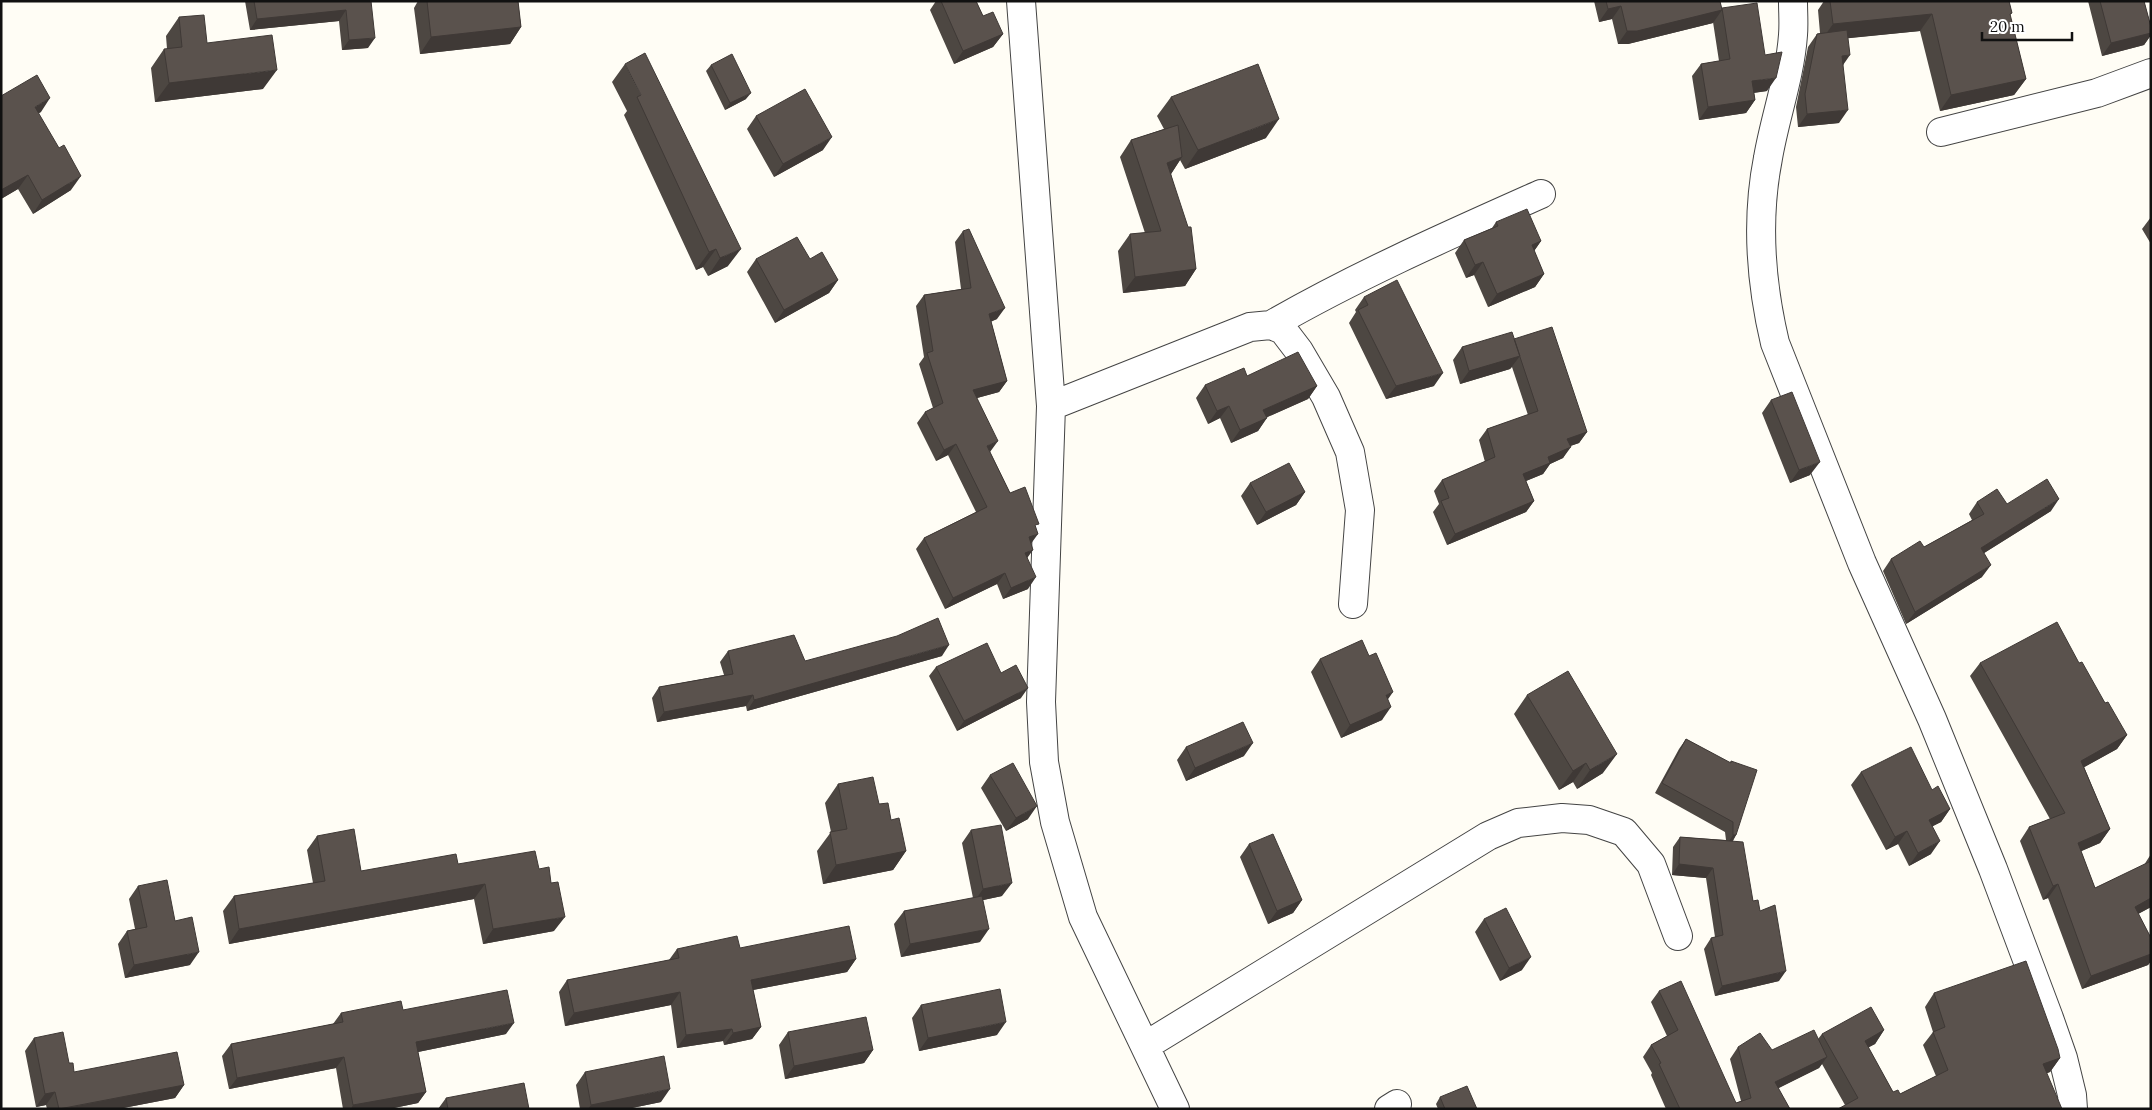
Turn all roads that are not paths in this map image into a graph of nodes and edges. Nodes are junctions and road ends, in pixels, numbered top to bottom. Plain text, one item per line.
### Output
1 (1021, 1) edge
2 (1793, 1) edge
3 (2151, 73) edge
4 (1941, 132) dead end
5 (1541, 194) dead end
6 (1271, 325) junction
7 (1051, 406) junction
8 (1352, 604) dead end
9 (1678, 936) dead end
10 (1145, 1046) junction
11 (1175, 1109) edge
12 (2074, 1109) edge

1 - 7 street
2 - 12 street
3 - 4 street
5 - 6 street
6 - 7 street
6 - 8 street
7 - 10 street
9 - 10 street
10 - 11 street

